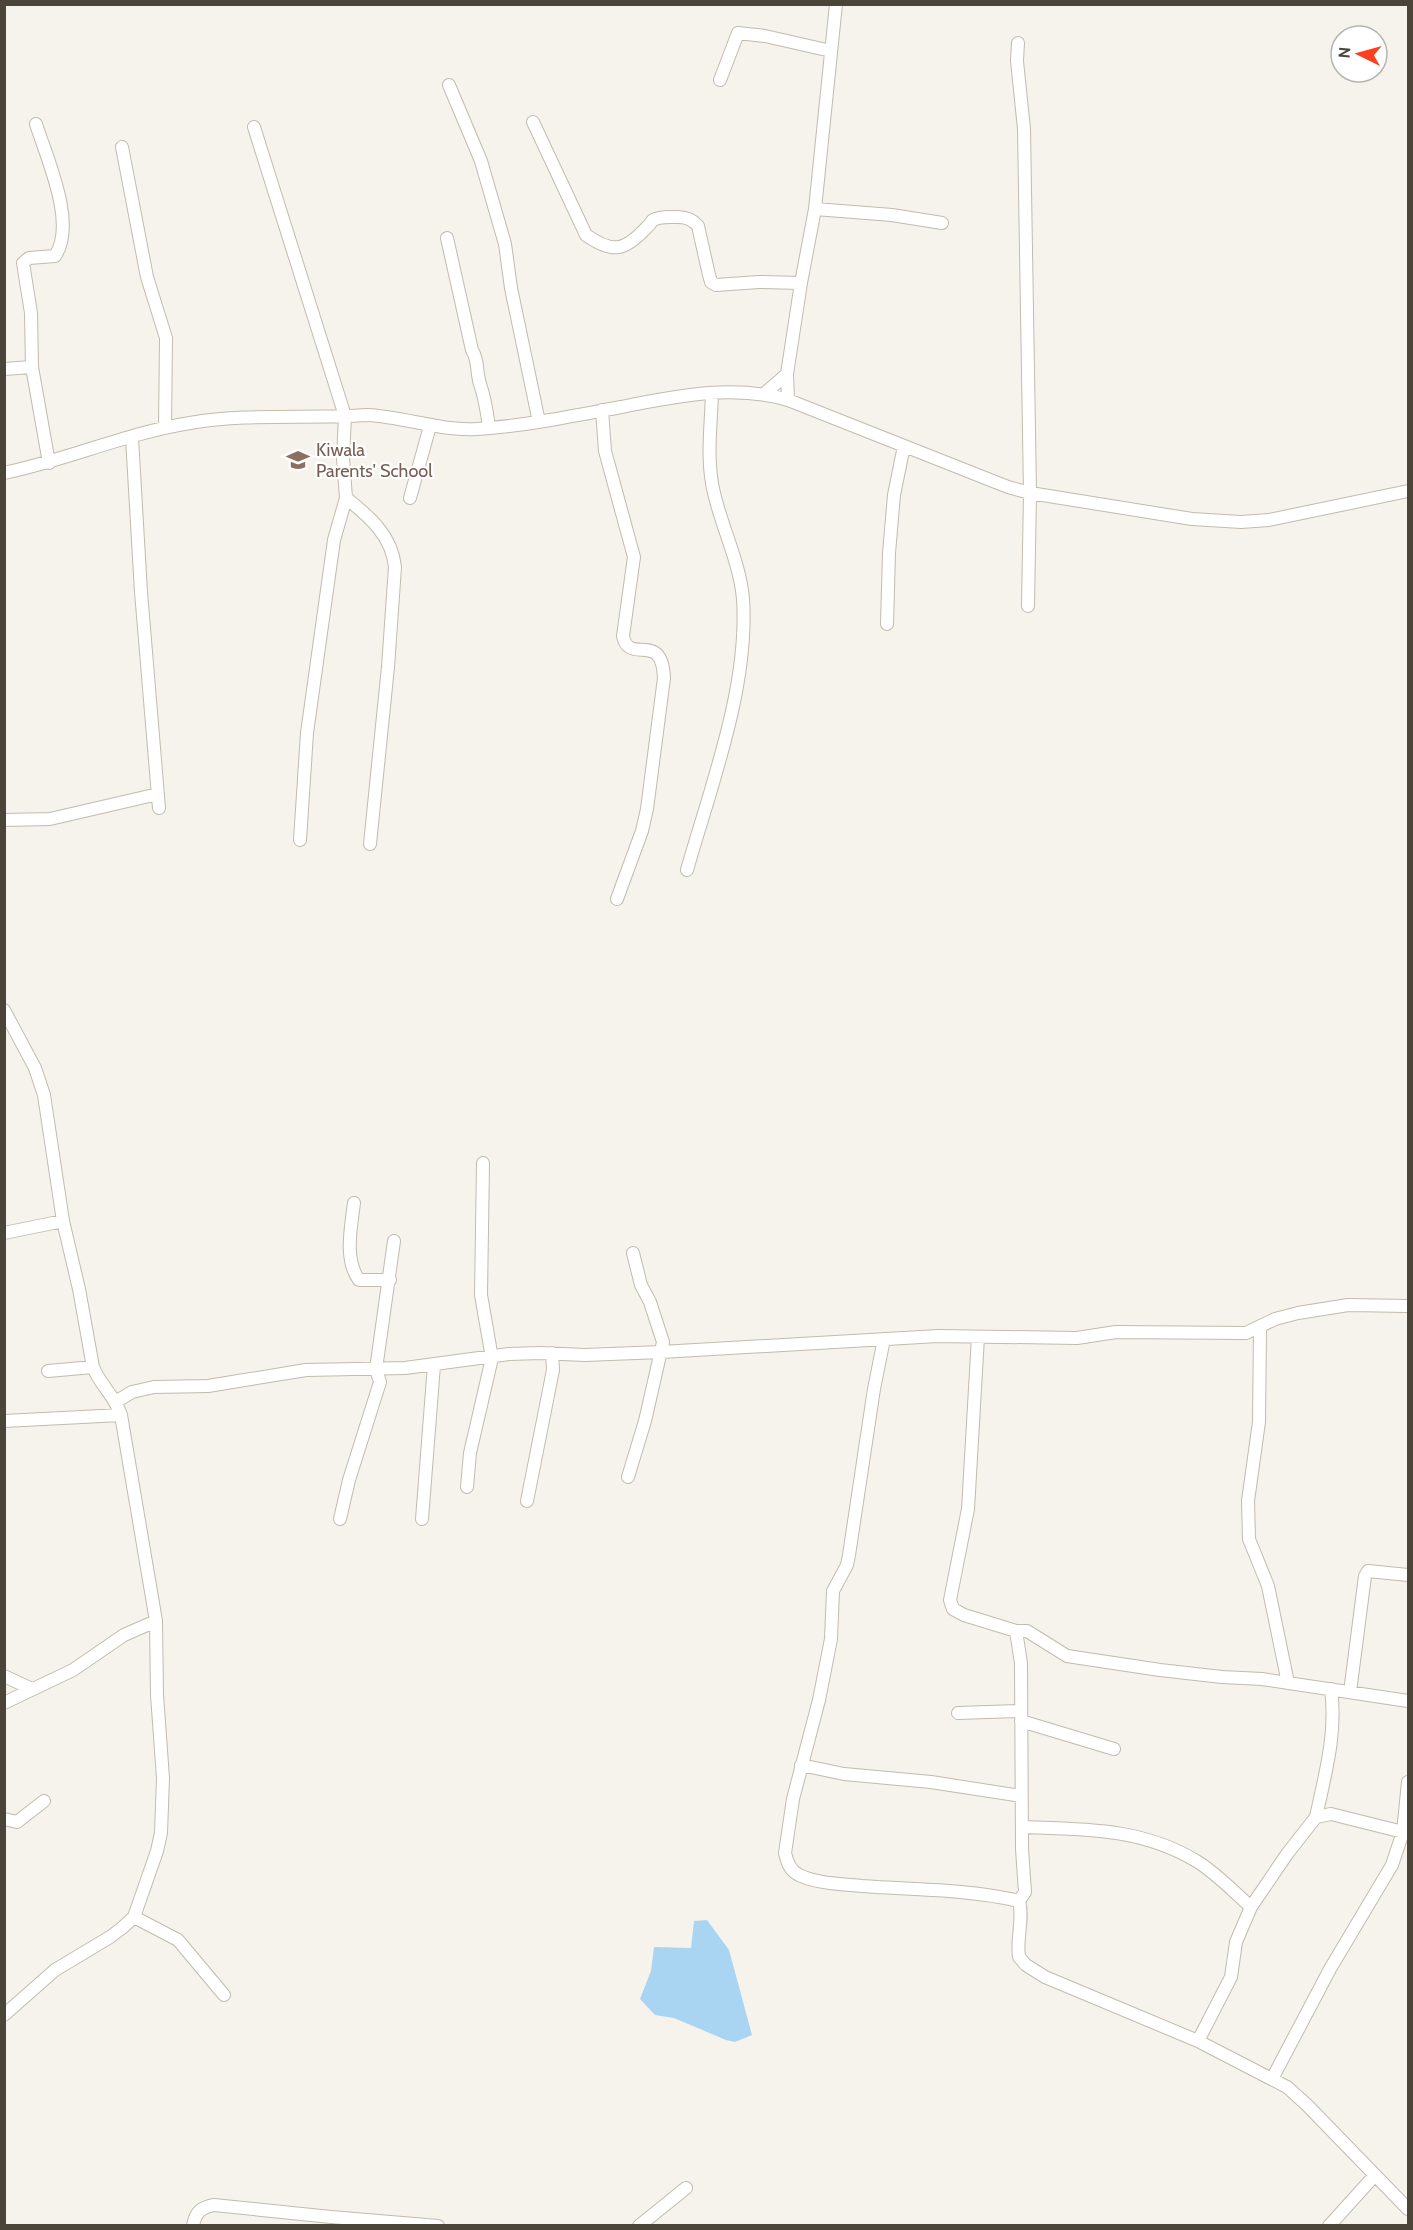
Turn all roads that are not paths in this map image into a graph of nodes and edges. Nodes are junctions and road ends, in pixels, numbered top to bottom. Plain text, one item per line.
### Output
1 (836, 4) edge
2 (1018, 43) dead end
3 (831, 51) junction
4 (720, 80) dead end
5 (449, 85) dead end
6 (532, 122) dead end
7 (36, 124) dead end
8 (254, 127) dead end
9 (122, 147) dead end
10 (815, 209) junction
11 (942, 223) dead end
12 (447, 238) dead end
13 (801, 283) junction
14 (32, 367) junction
15 (4, 369) edge
16 (787, 374) junction
17 (712, 393) junction
18 (764, 393) junction
19 (788, 400) junction
20 (602, 410) junction
21 (345, 416) junction
22 (539, 422) junction
23 (430, 426) junction
24 (489, 427) junction
25 (165, 428) junction
26 (132, 438) junction
27 (904, 446) junction
28 (49, 463) junction
29 (4, 473) edge
30 (1408, 491) edge
31 (1030, 493) junction
32 (346, 498) junction
33 (410, 498) dead end
34 (1028, 606) dead end
35 (886, 624) dead end
36 (158, 794) junction
37 (159, 808) dead end
38 (4, 819) edge
39 (300, 840) dead end
40 (370, 844) dead end
41 (687, 870) dead end
42 (617, 899) dead end
43 (4, 1010) edge
44 (483, 1163) dead end
45 (354, 1203) dead end
46 (63, 1221) junction
47 (4, 1233) edge
48 (394, 1241) dead end
49 (633, 1253) dead end
50 (390, 1280) junction
51 (1408, 1305) edge
52 (1260, 1328) junction
53 (978, 1337) junction
54 (884, 1339) junction
55 (661, 1352) junction
56 (552, 1353) junction
57 (492, 1358) junction
58 (434, 1365) junction
59 (93, 1367) junction
60 (376, 1369) junction
61 (48, 1371) dead end
62 (117, 1401) junction
63 (121, 1415) junction
64 (4, 1421) edge
65 (628, 1477) dead end
66 (467, 1487) dead end
67 (527, 1501) dead end
68 (340, 1519) dead end
69 (422, 1519) dead end
70 (1408, 1575) edge
71 (156, 1621) junction
72 (1017, 1631) junction
73 (4, 1676) edge
74 (1288, 1683) junction
75 (32, 1689) junction
76 (1331, 1689) junction
77 (1350, 1692) junction
78 (1408, 1701) edge
79 (4, 1703) edge
80 (958, 1713) dead end
81 (1021, 1716) junction
82 (1114, 1749) dead end
83 (801, 1766) junction
84 (1408, 1782) edge
85 (1022, 1796) junction
86 (44, 1801) dead end
87 (1316, 1817) junction
88 (4, 1819) edge
89 (1407, 1819) edge
90 (1023, 1827) junction
91 (1403, 1833) junction
92 (1019, 1901) junction
93 (1251, 1907) junction
94 (134, 1917) junction
95 (224, 1995) dead end
96 (4, 2015) edge
97 (1198, 2041) junction
98 (1272, 2079) junction
99 (1375, 2175) junction
100 (686, 2188) dead end
101 (1408, 2210) edge
102 (193, 2226) edge
103 (438, 2226) edge
104 (639, 2226) edge
105 (1329, 2226) edge

1 - 3 street
2 - 31 street
3 - 4 street
3 - 10 street
5 - 22 street
6 - 13 street
7 - 14 street
8 - 21 street
9 - 25 street
10 - 11 street
10 - 13 street
12 - 24 street
13 - 16 street
14 - 15 street
14 - 28 street
16 - 18 street
16 - 19 street
17 - 18 street
17 - 20 street
17 - 41 street
18 - 19 street
19 - 27 street
20 - 22 street
20 - 42 street
21 - 23 street
21 - 25 street
21 - 32 street
22 - 24 street
23 - 24 street
23 - 33 street
25 - 26 street
26 - 28 street
26 - 36 street
27 - 31 street
27 - 35 street
28 - 29 street
30 - 31 street
31 - 34 street
32 - 39 street
32 - 40 street
36 - 37 street
36 - 38 street
43 - 46 street
44 - 57 street
45 - 50 street
46 - 47 street
46 - 59 street
48 - 50 street
49 - 55 street
50 - 60 street
51 - 52 street
52 - 53 street
52 - 74 street
53 - 54 street
53 - 72 street
54 - 55 street
54 - 83 street
55 - 56 street
55 - 65 street
56 - 57 street
56 - 67 street
57 - 58 street
57 - 66 street
58 - 60 street
58 - 69 street
59 - 61 street
59 - 62 street
60 - 62 street
60 - 68 street
62 - 63 street
63 - 64 street
63 - 71 street
70 - 77 street
71 - 75 street
71 - 94 street
72 - 74 street
72 - 81 street
73 - 75 street
74 - 76 street
75 - 79 street
76 - 77 street
76 - 87 street
77 - 78 street
80 - 81 street
81 - 82 street
81 - 85 street
83 - 85 street
83 - 92 street
84 - 89 street
85 - 90 street
86 - 88 street
87 - 91 street
87 - 93 street
89 - 91 street
90 - 92 street
90 - 93 street
91 - 98 street
92 - 97 street
93 - 97 street
94 - 95 street
94 - 96 street
97 - 98 street
98 - 99 street
99 - 101 street
99 - 105 street
100 - 104 street
102 - 103 street

